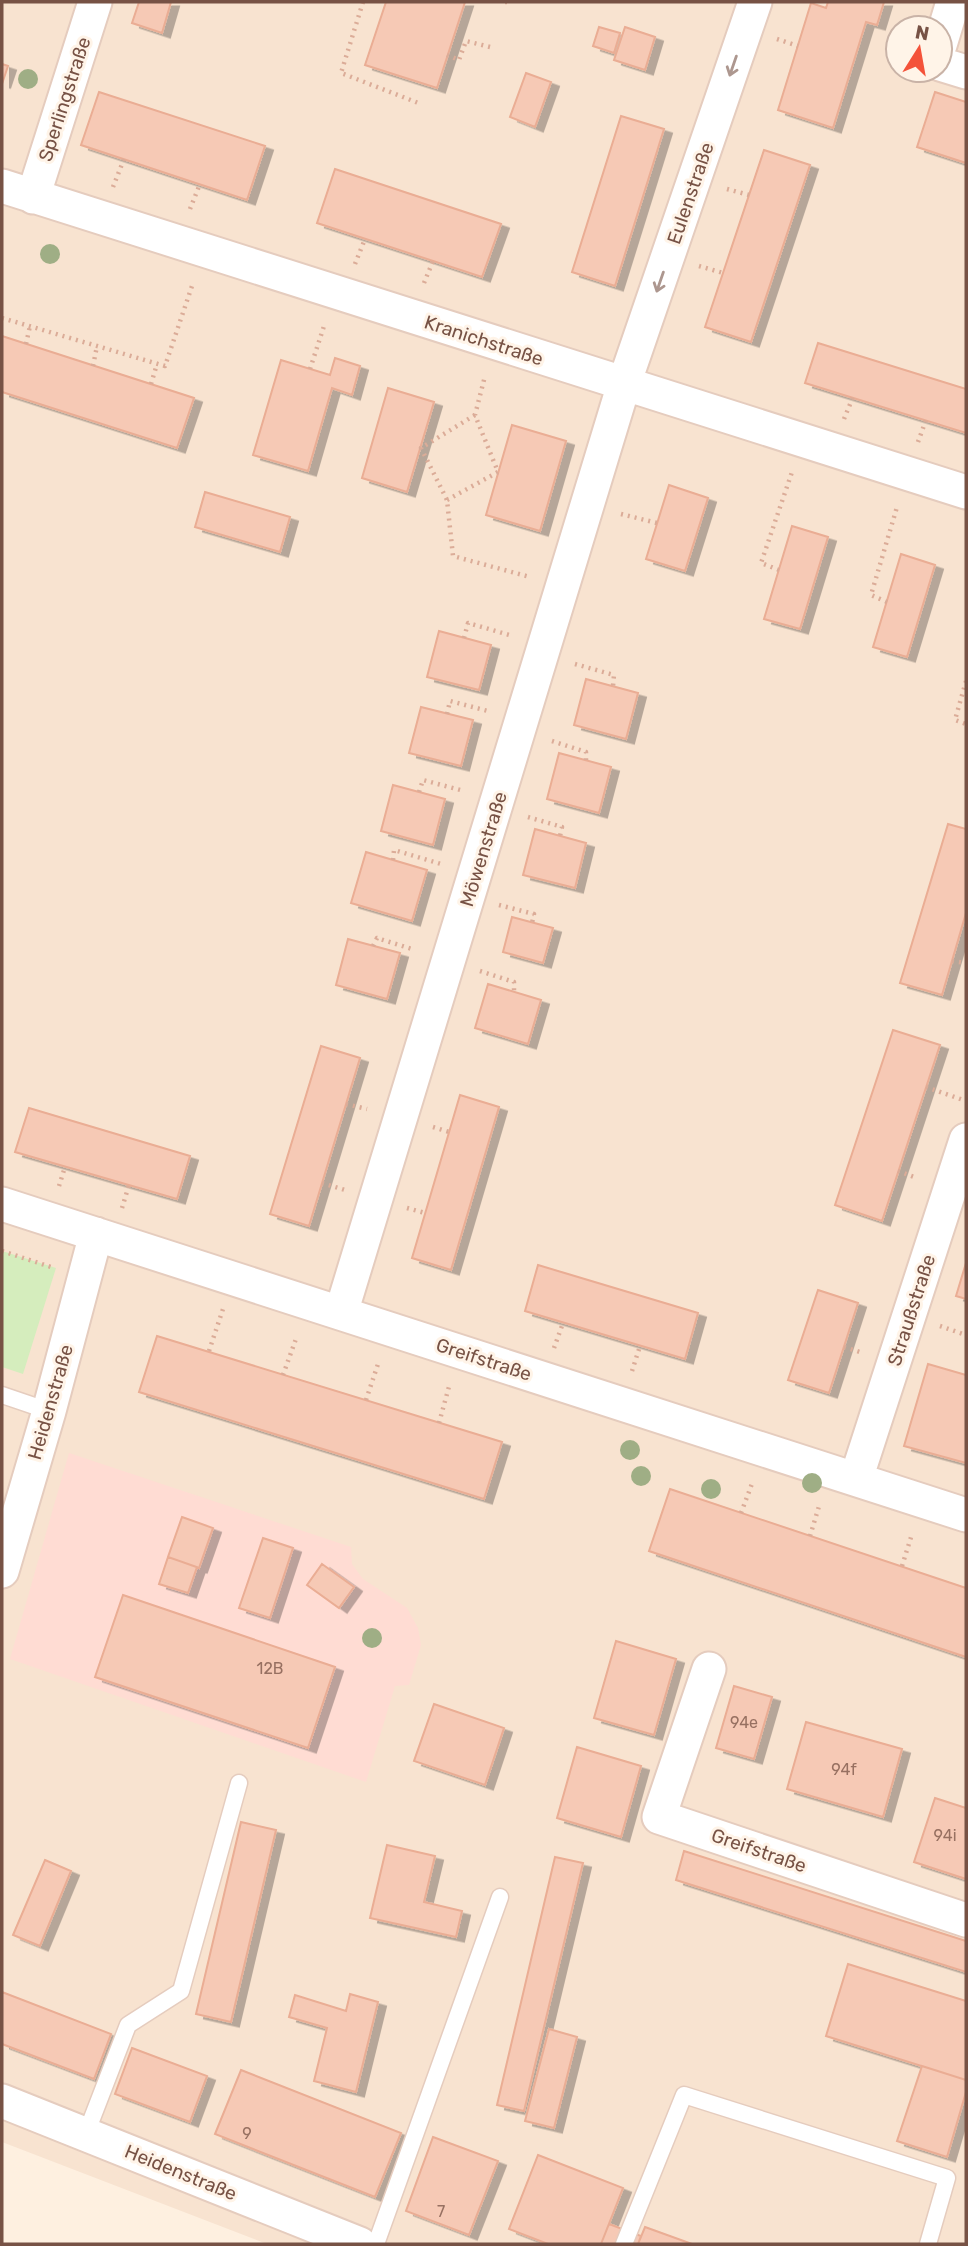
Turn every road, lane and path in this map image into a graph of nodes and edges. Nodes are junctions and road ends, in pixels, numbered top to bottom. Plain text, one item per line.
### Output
1 (95, 2) edge
2 (363, 2) edge
3 (755, 2) edge
4 (494, 48) dead end
5 (447, 55) dead end
6 (421, 104) dead end
7 (2, 186) edge
8 (33, 197) junction
9 (204, 251) junction
10 (335, 293) junction
11 (2, 318) edge
12 (30, 326) junction
13 (493, 343) junction
14 (26, 344) dead end
15 (97, 346) junction
16 (157, 364) junction
17 (93, 366) dead end
18 (310, 369) dead end
19 (151, 384) dead end
20 (624, 384) junction
21 (475, 415) junction
22 (803, 440) junction
23 (906, 473) junction
24 (966, 492) edge
25 (447, 500) junction
26 (779, 570) dead end
27 (564, 586) junction
28 (887, 602) dead end
29 (464, 638) dead end
30 (544, 650) junction
31 (966, 681) edge
32 (613, 686) dead end
33 (447, 714) dead end
34 (966, 724) edge
35 (521, 725) junction
36 (586, 760) dead end
37 (419, 792) dead end
38 (497, 804) junction
39 (560, 836) dead end
40 (393, 860) dead end
41 (472, 886) junction
42 (533, 923) dead end
43 (373, 946) dead end
44 (449, 961) junction
45 (952, 961) dead end
46 (966, 962) edge
47 (514, 991) dead end
48 (926, 1087) dead end
49 (966, 1101) edge
50 (966, 1140) edge
51 (2, 1204) edge
52 (96, 1234) junction
53 (2, 1251) edge
54 (85, 1278) junction
55 (233, 1279) junction
56 (308, 1303) junction
57 (341, 1314) junction
58 (209, 1351) dead end
59 (283, 1375) dead end
60 (2, 1395) edge
61 (49, 1411) junction
62 (856, 1479) junction
63 (966, 1514) edge
64 (2, 1571) edge
65 (709, 1669) dead end
66 (239, 1783) dead end
67 (500, 1897) dead end
68 (966, 1920) edge
69 (2, 2101) edge
70 (86, 2134) junction
71 (360, 2244) edge
72 (376, 2244) edge
73 (624, 2244) edge
74 (928, 2244) edge

1 - 8 street, Sperlingstraße
2 - 6 path
3 -> 20 street, Eulenstraße
4 - 5 path
7 - 8 street, Kranichstraße
8 - 9 street, Kranichstraße
9 - 10 street, Kranichstraße
9 - 16 path
10 - 13 street, Kranichstraße
10 - 18 path
11 - 12 path
12 - 14 path
12 - 15 path
13 - 20 street, Kranichstraße
13 - 21 path
15 - 16 path
15 - 17 path
16 - 19 path
20 - 22 street, Kranichstraße
20 - 27 street, Möwenstraße
21 - 25 path
21 - 25 path
22 - 23 street, Kranichstraße
22 - 26 path
23 - 24 street, Kranichstraße
23 - 28 path
25 - 27 path
27 - 30 street, Möwenstraße
29 - 30 path
30 - 32 path
30 - 35 street, Möwenstraße
31 - 34 path
33 - 35 path
35 - 36 path
35 - 38 street, Möwenstraße
37 - 38 path
38 - 39 path
38 - 41 street, Möwenstraße
40 - 41 path
41 - 42 path
41 - 44 street, Möwenstraße
43 - 44 path
44 - 47 path
44 - 57 street, Möwenstraße
45 - 46 path
48 - 49 path
50 - 62 street, Straußstraße
51 - 52 street, Greifstraße
52 - 54 street, Heidenstraße
52 - 55 street, Greifstraße
53 - 54 path
54 - 61 street, Heidenstraße
55 - 56 street, Greifstraße
55 - 58 path
56 - 57 street, Greifstraße
56 - 59 path
57 - 62 street, Greifstraße
60 - 61 lane
61 - 64 street, Heidenstraße
62 - 63 street, Greifstraße
65 - 68 street, Greifstraße
66 - 70 lane
67 - 72 lane
69 - 70 street, Heidenstraße
70 - 71 street, Heidenstraße
73 - 74 lane

